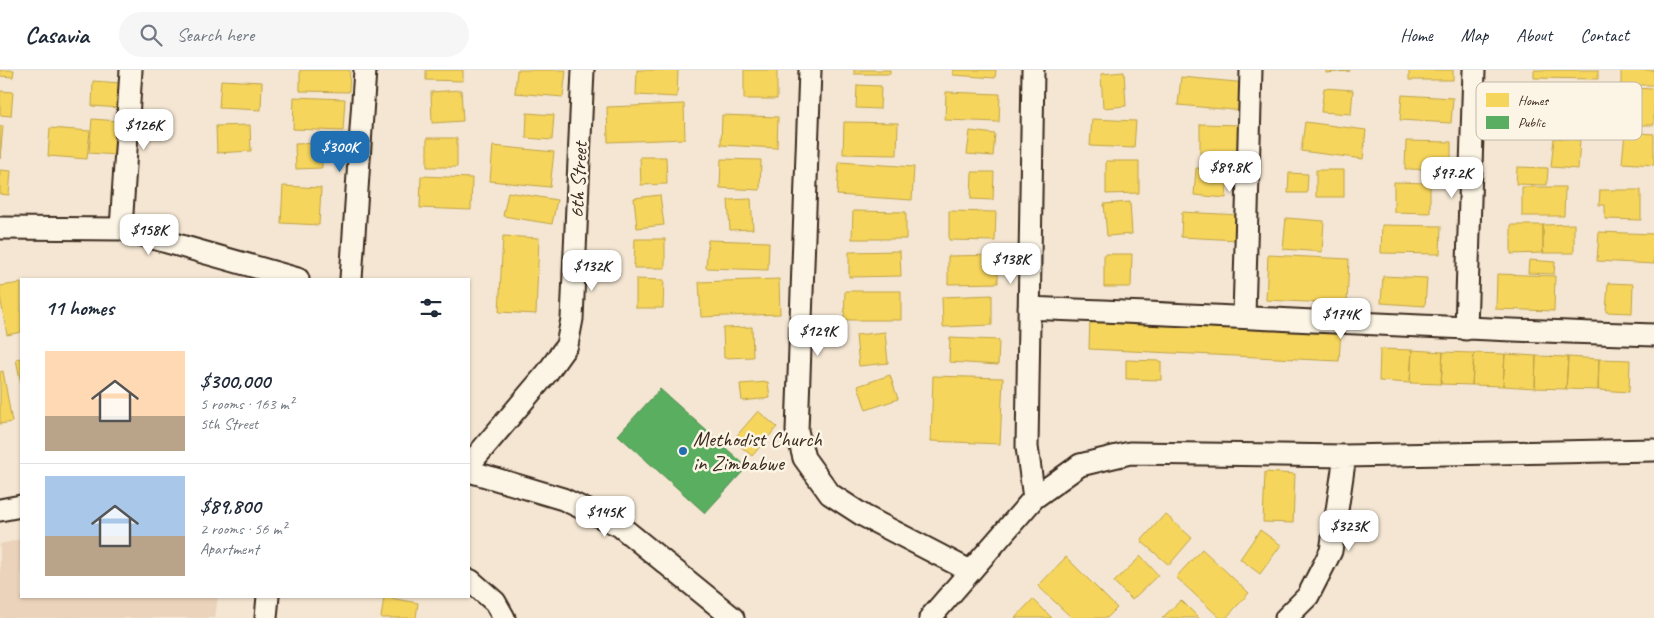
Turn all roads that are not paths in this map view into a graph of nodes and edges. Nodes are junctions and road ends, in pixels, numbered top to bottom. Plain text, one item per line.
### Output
1 (131, 70) edge
2 (365, 70) edge
3 (583, 70) edge
4 (810, 70) edge
5 (1033, 70) edge
6 (1252, 70) edge
7 (1474, 70) edge
8 (0, 228) edge
9 (121, 229) junction
10 (294, 278) edge
11 (351, 278) edge
12 (1029, 308) junction
13 (1244, 316) junction
14 (1466, 329) junction
15 (1654, 335) edge
16 (1654, 450) edge
17 (1345, 456) junction
18 (470, 464) edge
19 (470, 471) edge
20 (1034, 498) junction
21 (20, 506) edge
22 (0, 510) edge
23 (970, 571) junction
24 (470, 580) edge
25 (268, 598) edge
26 (266, 618) edge
27 (504, 618) edge
28 (733, 618) edge
29 (930, 618) edge
30 (1286, 618) edge

1 - 9 street
2 - 11 street
3 - 18 street, 6th Street
4 - 23 street
5 - 12 street
6 - 13 street
7 - 14 street
8 - 9 street
9 - 10 street
12 - 13 street
12 - 20 street
13 - 14 street
14 - 15 street
16 - 17 street
17 - 20 street
17 - 30 street
19 - 28 street
20 - 23 street
21 - 22 street
23 - 29 street
24 - 27 street
25 - 26 street

